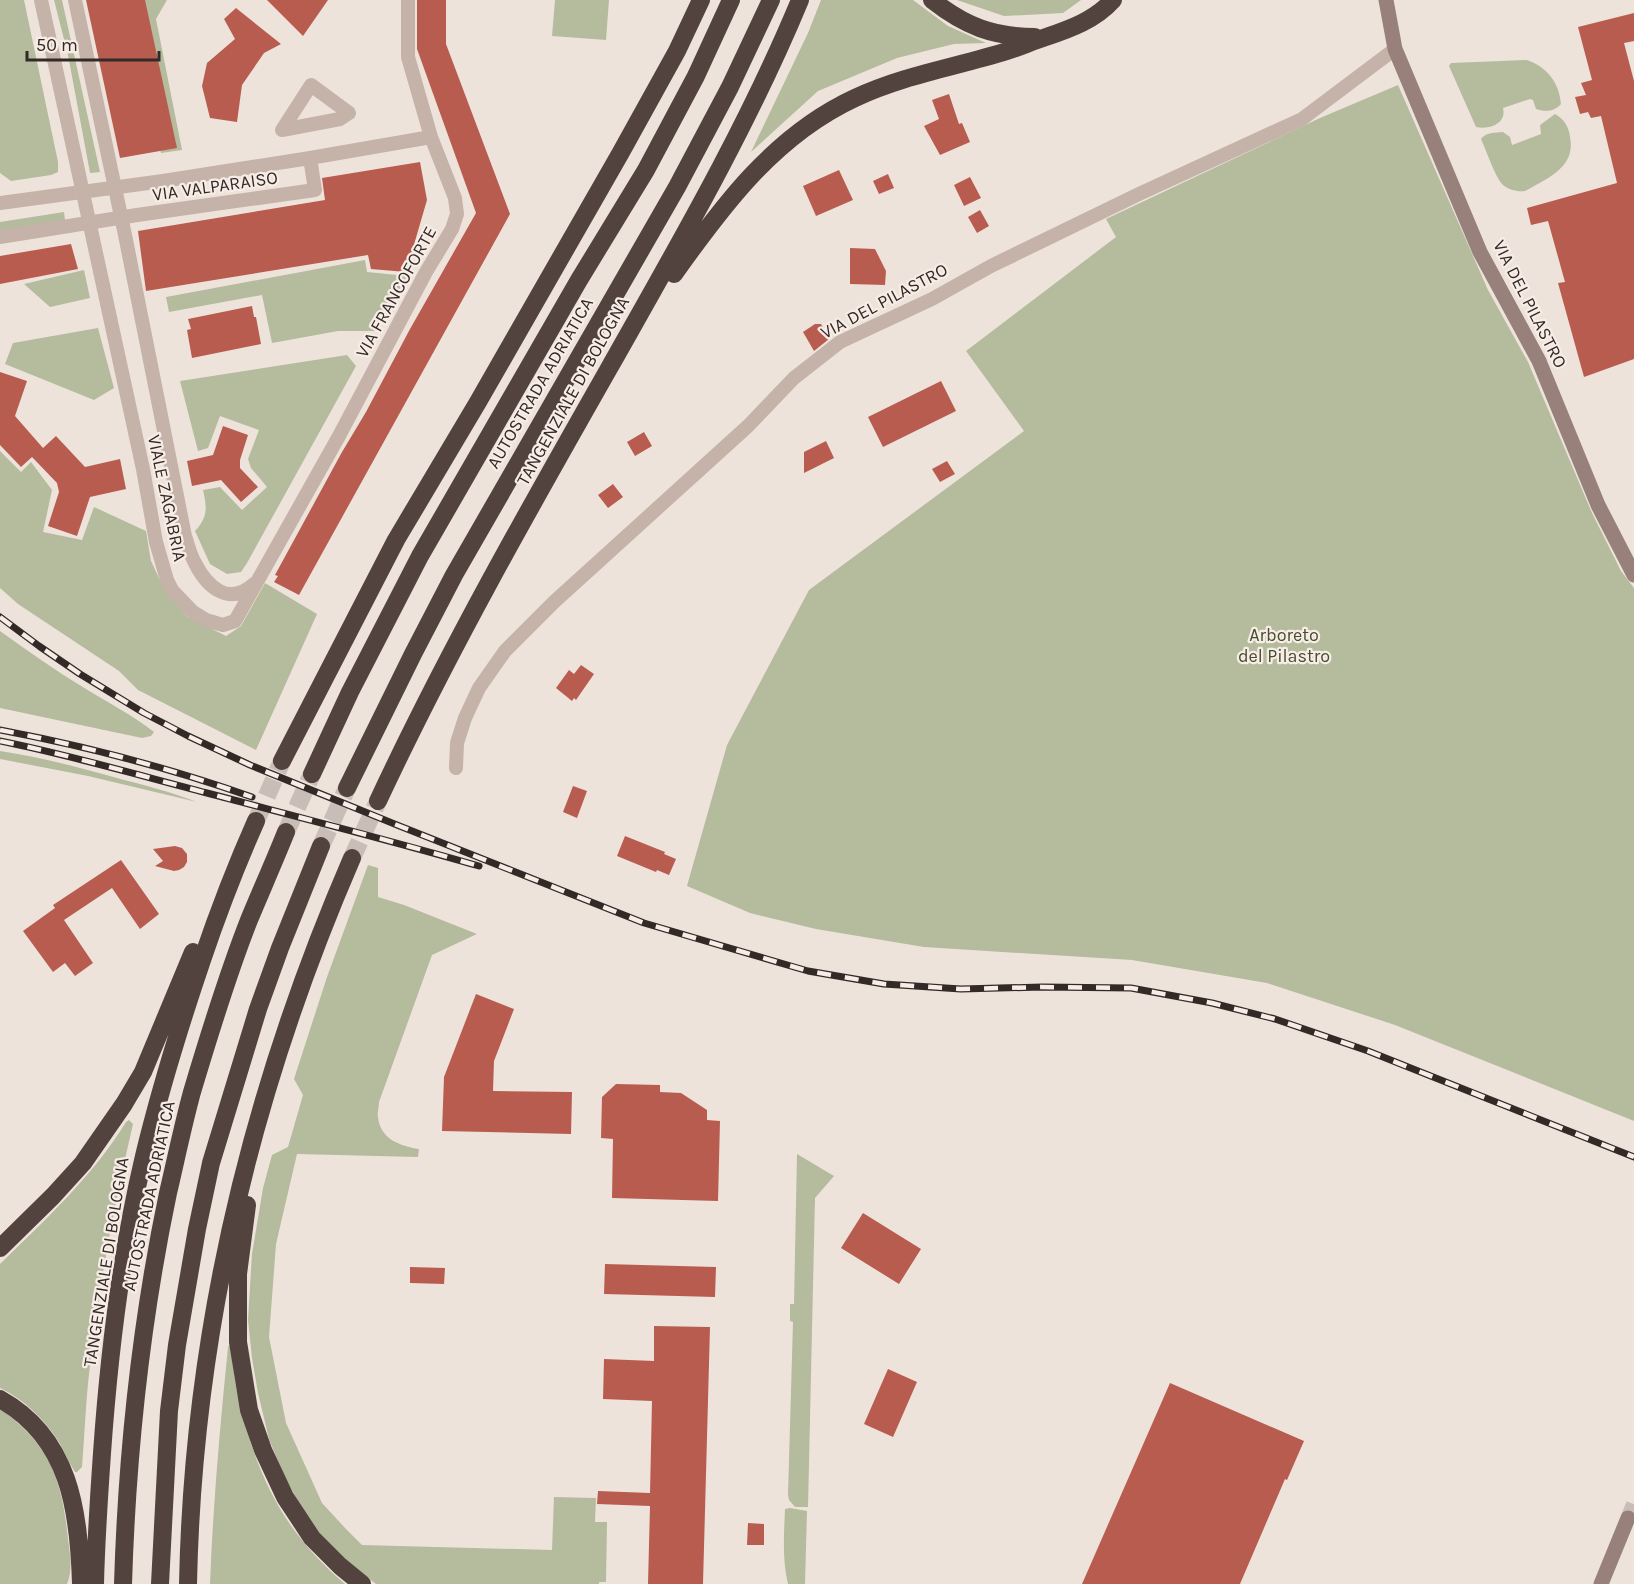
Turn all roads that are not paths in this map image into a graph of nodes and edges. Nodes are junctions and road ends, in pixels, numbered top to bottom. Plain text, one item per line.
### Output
1 (40, 0) edge
2 (75, 0) edge
3 (408, 0) edge
4 (701, 0) edge
5 (731, 0) edge
6 (771, 0) edge
7 (800, 0) edge
8 (932, 0) edge
9 (1113, 0) edge
10 (1386, 0) edge
11 (1046, 37) junction
12 (1395, 49) junction
13 (311, 85) joint
14 (431, 137) junction
15 (310, 158) junction
16 (114, 187) junction
17 (83, 192) junction
18 (0, 203) edge
19 (120, 218) junction
20 (89, 224) junction
21 (0, 237) edge
22 (614, 359) junction
23 (1634, 575) edge
24 (257, 580) junction
25 (282, 761) tunnel mouth
26 (456, 768) dead end
27 (312, 774) tunnel mouth
28 (347, 788) tunnel mouth
29 (378, 801) tunnel mouth
30 (286, 832) tunnel mouth
31 (321, 846) tunnel mouth
32 (352, 858) tunnel mouth
33 (289, 1024) junction
34 (0, 1248) edge
35 (0, 1399) edge
36 (1628, 1518) dead end
37 (81, 1584) edge
38 (95, 1584) edge
39 (123, 1584) edge
40 (160, 1584) edge
41 (188, 1584) edge
42 (362, 1584) edge
43 (1601, 1584) edge

1 - 17 street, VIALE ZAGABRIA
2 - 16 street, VIALE ZAGABRIA
3 - 14 street, VIA FRANCOFORTE
4 - 25 highway
5 - 27 highway, AUTOSTRADA ADRIATICA
6 - 28 highway, AUTOSTRADA ADRIATICA
7 - 22 highway, TANGENZIALE DI BOLOGNA
8 - 11 highway
9 - 11 highway
10 - 12 street, VIA DEL PILASTRO
11 - 22 highway
12 - 23 street, VIA DEL PILASTRO
12 - 26 street, VIA DEL PILASTRO
13 - 13 street
14 - 15 street, VIA VALPARAISO
14 - 24 street, VIA FRANCOFORTE
15 - 16 street, VIA VALPARAISO
15 - 19 street, VIA VALPARAISO
16 - 17 street, VIA VALPARAISO
16 - 19 street, VIALE ZAGABRIA
17 - 18 street, VIA VALPARAISO
17 - 20 street, VIALE ZAGABRIA
19 - 20 street, VIA VALPARAISO
19 - 24 street, VIALE ZAGABRIA
20 - 21 street, VIA VALPARAISO
20 - 24 street, VIALE ZAGABRIA
22 - 29 highway, TANGENZIALE DI BOLOGNA
30 - 39 highway, AUTOSTRADA ADRIATICA
31 - 40 highway
32 - 33 highway
33 - 41 highway
33 - 42 highway
34 - 38 highway, TANGENZIALE DI BOLOGNA
35 - 37 highway
36 - 43 street

